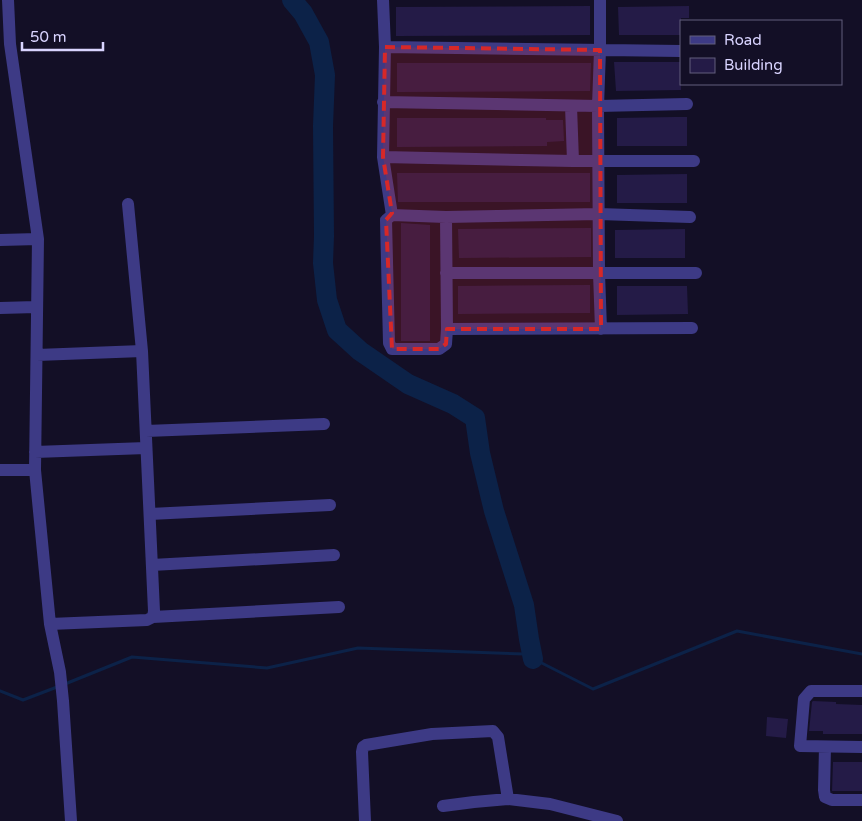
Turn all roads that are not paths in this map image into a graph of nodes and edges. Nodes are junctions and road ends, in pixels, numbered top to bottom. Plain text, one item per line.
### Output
1 (8, 0) edge
2 (383, 0) edge
3 (600, 0) edge
4 (384, 47) junction
5 (600, 50) junction
6 (680, 51) edge
7 (383, 102) junction
8 (687, 104) dead end
9 (571, 106) junction
10 (598, 106) junction
11 (383, 157) junction
12 (573, 161) junction
13 (694, 161) dead end
14 (599, 162) junction
15 (128, 204) dead end
16 (599, 214) junction
17 (392, 215) junction
18 (446, 217) junction
19 (690, 217) dead end
20 (38, 239) junction
21 (0, 240) edge
22 (446, 273) junction
23 (599, 273) junction
24 (696, 273) dead end
25 (36, 307) junction
26 (0, 308) edge
27 (692, 328) dead end
28 (448, 329) junction
29 (601, 329) junction
30 (142, 351) junction
31 (37, 355) junction
32 (324, 424) dead end
33 (146, 431) junction
34 (146, 448) junction
35 (35, 452) junction
36 (0, 470) edge
37 (35, 470) junction
38 (330, 505) dead end
39 (150, 514) junction
40 (334, 555) dead end
41 (152, 565) junction
42 (339, 607) dead end
43 (153, 617) junction
44 (50, 624) junction
45 (862, 691) edge
46 (825, 747) junction
47 (862, 747) edge
48 (508, 799) junction
49 (862, 800) edge
50 (442, 806) dead end
51 (71, 821) edge
52 (366, 821) edge
53 (617, 821) edge

1 - 20 street
2 - 4 street
3 - 5 street
4 - 5 street
4 - 7 street
5 - 6 street
5 - 10 street
7 - 9 street
7 - 11 street
8 - 10 street
9 - 10 street
9 - 12 street
10 - 14 street
11 - 12 street
11 - 17 street
12 - 14 street
13 - 14 street
14 - 16 street
15 - 30 street
16 - 18 street
16 - 19 street
16 - 23 street
17 - 18 street
17 - 28 street
18 - 22 street
20 - 21 street
20 - 25 street
22 - 23 street
22 - 28 street
23 - 24 street
23 - 29 street
25 - 26 street
25 - 31 street
27 - 29 street
28 - 29 street
30 - 31 street
30 - 33 street
31 - 35 street
32 - 33 street
33 - 34 street
34 - 35 street
34 - 39 street
35 - 37 street
36 - 37 street
37 - 44 street
38 - 39 street
39 - 41 street
40 - 41 street
41 - 43 street
42 - 43 street
43 - 44 street
44 - 51 street
45 - 46 street
46 - 47 street
46 - 49 street
48 - 50 street
48 - 52 street
48 - 53 street

